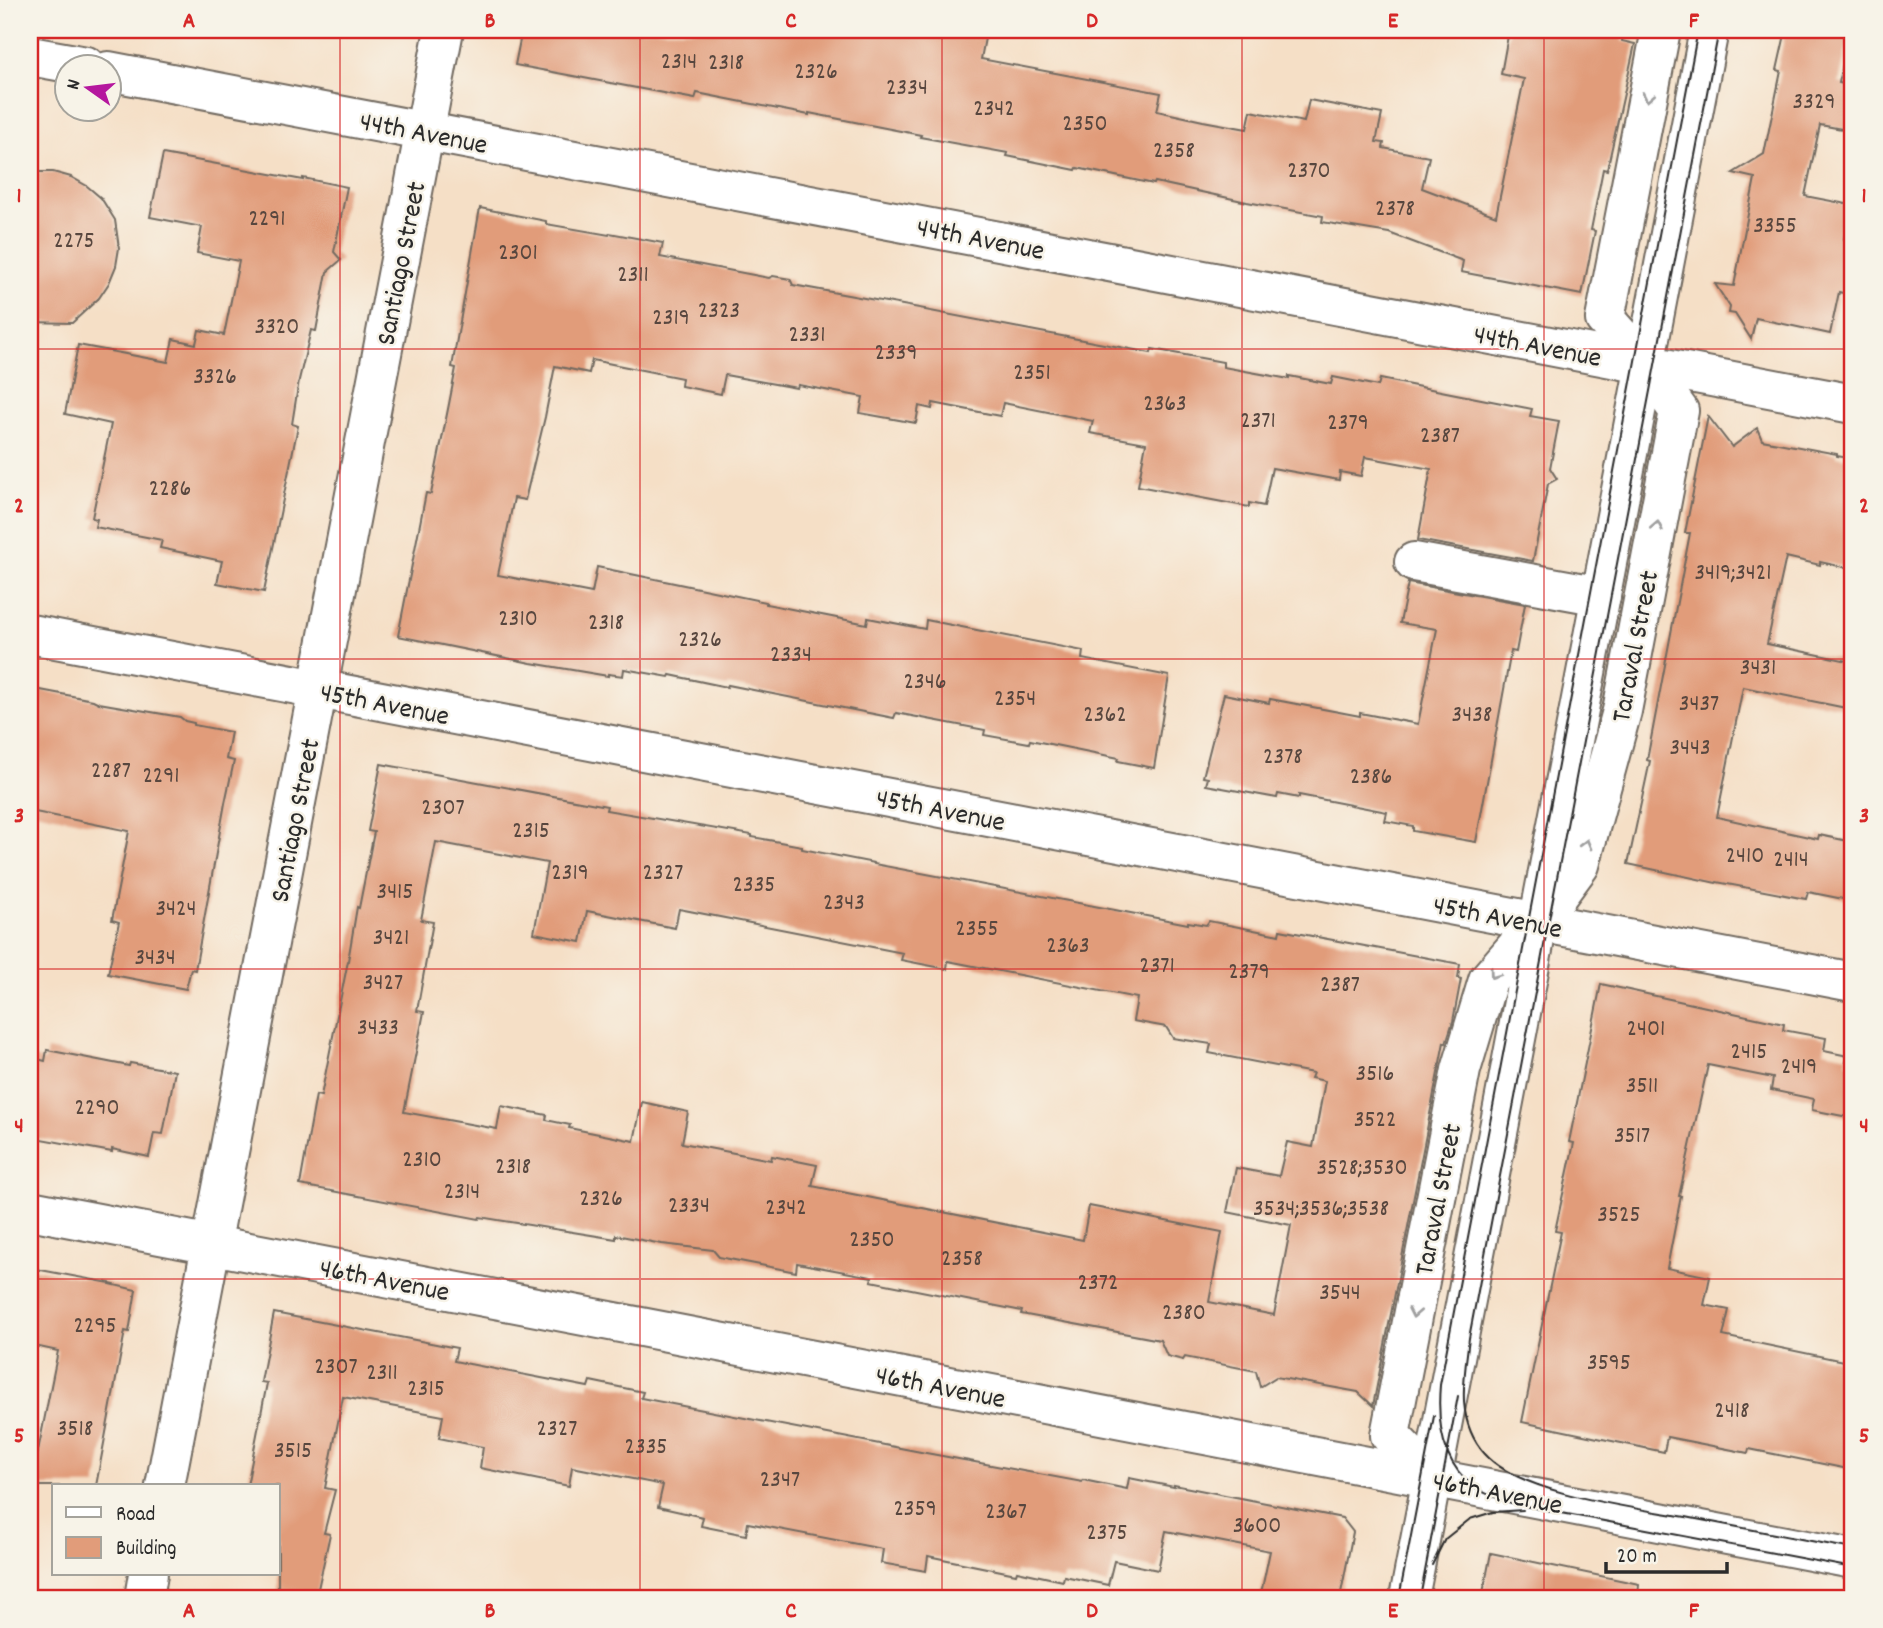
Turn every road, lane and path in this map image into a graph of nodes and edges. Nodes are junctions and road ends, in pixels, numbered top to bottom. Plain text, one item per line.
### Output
1 (444, 30) edge
2 (1657, 30) edge
3 (1709, 30) edge
4 (30, 56) edge
5 (52, 60) edge
6 (122, 74) edge
7 (424, 131) junction
8 (1645, 364) junction
9 (1853, 404) edge
10 (1413, 562) dead end
11 (1601, 596) junction
12 (30, 634) edge
13 (318, 689) junction
14 (1538, 922) junction
15 (1853, 982) edge
16 (30, 1210) edge
17 (211, 1245) junction
18 (1432, 1478) junction
19 (165, 1484) edge
20 (1853, 1559) edge
21 (148, 1576) edge
22 (144, 1598) edge
23 (1409, 1598) edge

1 - 7 street, Santiago Street
2 -> 8 street, Taraval Street
3 - 8 street, Taraval Street
4 - 5 street
6 - 7 street, 44th Avenue
7 - 8 street, 44th Avenue
7 - 13 street, Santiago Street
8 - 9 street, 44th Avenue
8 - 11 street, Taraval Street
14 -> 8 street, Taraval Street
10 - 11 street
11 - 14 street, Taraval Street
12 - 13 street, 45th Avenue
13 - 14 street, 45th Avenue
13 - 17 street, Santiago Street
14 - 15 street, 45th Avenue
14 - 18 street, Taraval Street
16 - 17 street, 46th Avenue
17 - 18 street, 46th Avenue
17 - 19 street, Santiago Street
18 - 20 street, 46th Avenue
18 - 23 street, Taraval Street
21 - 22 street

